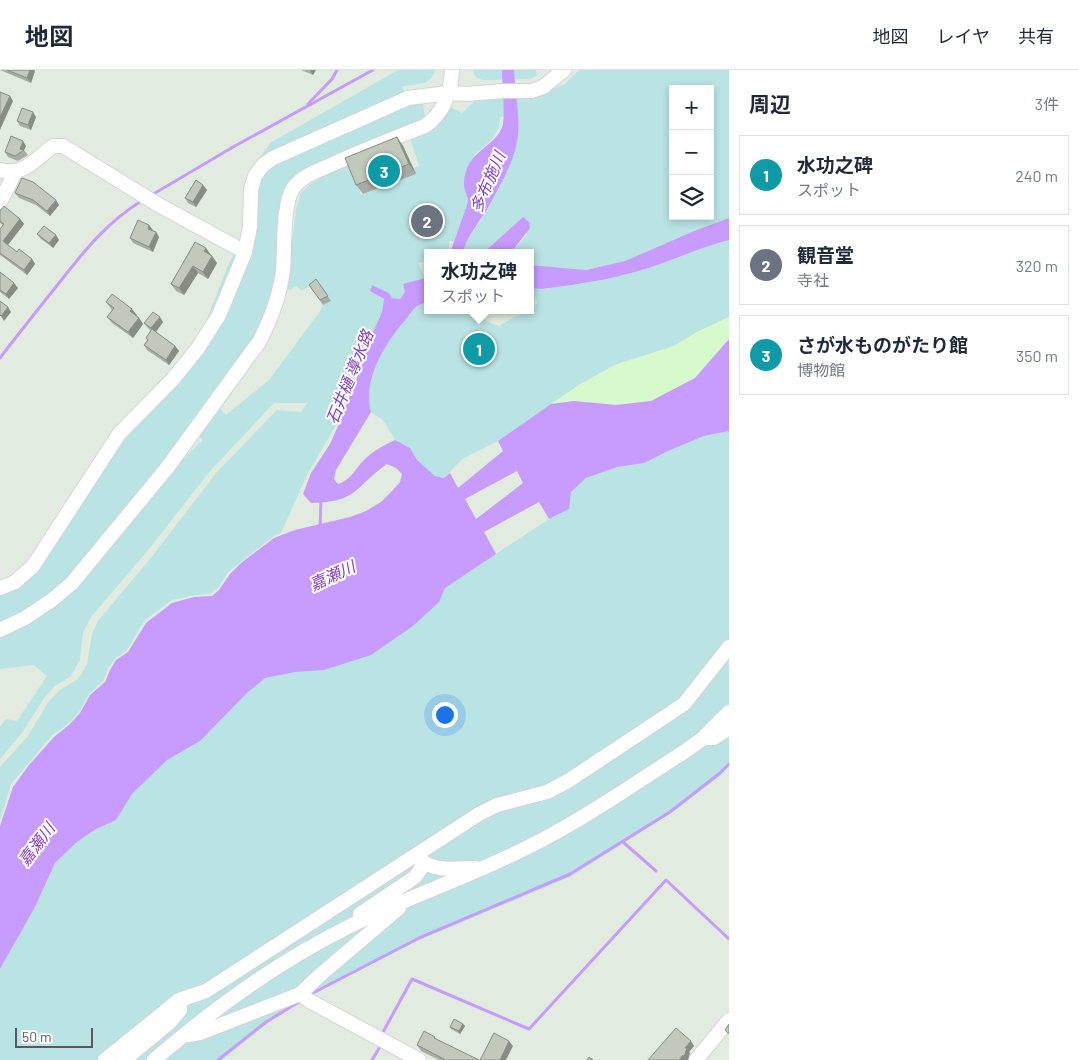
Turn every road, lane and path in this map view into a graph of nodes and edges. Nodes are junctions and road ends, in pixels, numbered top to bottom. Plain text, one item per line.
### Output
1 (452, 70) edge
2 (564, 70) edge
3 (448, 93) junction
4 (0, 170) edge
5 (16, 171) junction
6 (0, 202) edge
7 (245, 252) junction
8 (0, 588) edge
9 (0, 630) edge
10 (729, 647) edge
11 (729, 712) edge
12 (729, 728) edge
13 (702, 739) junction
14 (421, 860) junction
15 (481, 868) junction
16 (406, 901) junction
17 (349, 926) junction
18 (300, 994) junction
19 (179, 1000) junction
20 (729, 1020) edge
21 (183, 1035) junction
22 (105, 1060) edge
23 (124, 1060) edge
24 (154, 1060) edge
25 (419, 1060) edge
26 (696, 1060) edge

1 - 3 street
2 - 3 street
3 - 7 street
3 - 9 street
4 - 5 street
5 - 6 street
5 - 7 street
7 - 8 street
10 - 14 street
11 - 13 street
12 - 13 street
13 - 15 street
14 - 15 street
14 - 17 street
14 - 19 street
15 - 16 street
16 - 17 street
16 - 18 street
17 - 21 street
18 - 21 street
18 - 25 street
19 - 22 street
19 - 23 street
20 - 26 street
21 - 24 street

